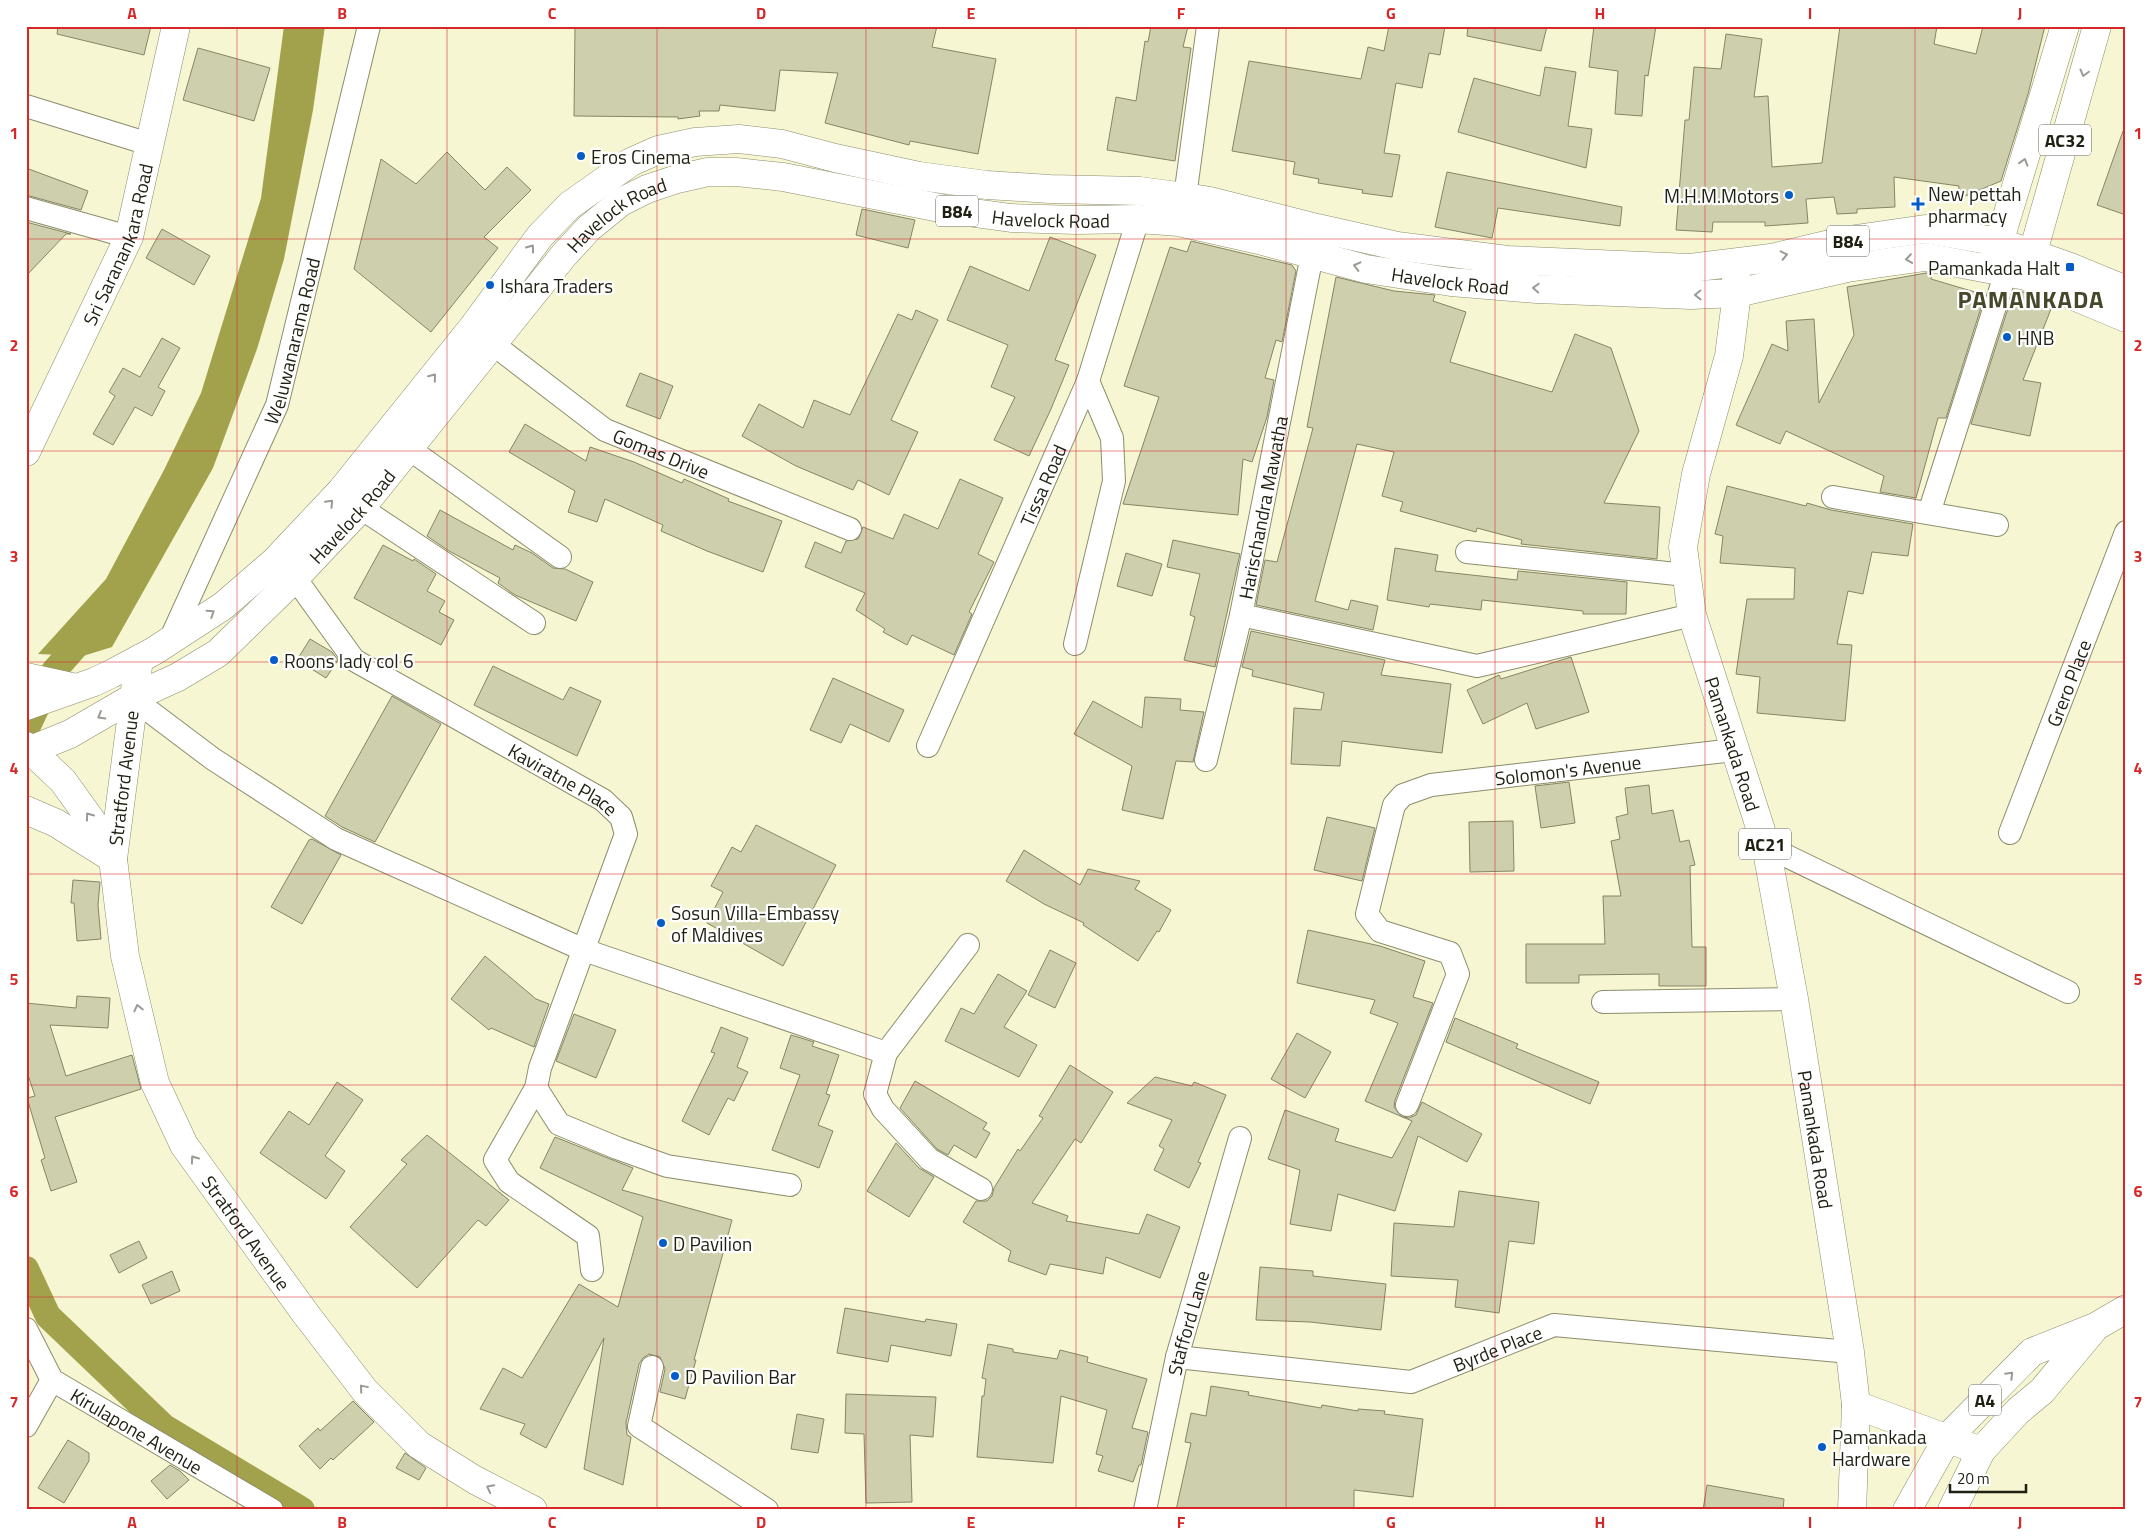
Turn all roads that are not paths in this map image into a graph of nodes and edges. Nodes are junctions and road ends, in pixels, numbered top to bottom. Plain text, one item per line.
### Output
1 (176, 26) edge
2 (369, 26) edge
3 (1208, 26) edge
4 (2065, 26) edge
5 (2097, 26) edge
6 (26, 106) edge
7 (149, 144) junction
8 (1185, 197) junction
9 (26, 208) edge
10 (1138, 219) junction
11 (129, 236) junction
12 (1999, 242) junction
13 (1312, 255) junction
14 (1736, 263) junction
15 (2015, 267) junction
16 (2126, 290) edge
17 (1737, 294) junction
18 (2126, 318) edge
19 (493, 344) junction
20 (1088, 380) junction
21 (408, 448) junction
22 (26, 452) edge
23 (1833, 497) dead end
24 (361, 508) junction
25 (1929, 513) junction
26 (1997, 525) dead end
27 (850, 529) dead end
28 (2126, 532) edge
29 (1467, 552) dead end
30 (560, 557) dead end
31 (1686, 575) junction
32 (295, 578) junction
33 (1241, 615) junction
34 (1692, 615) junction
35 (534, 623) dead end
36 (170, 640) junction
37 (1075, 644) dead end
38 (139, 659) junction
39 (26, 677) edge
40 (85, 685) junction
41 (132, 698) junction
42 (26, 706) edge
43 (928, 746) dead end
44 (27, 750) edge
45 (1734, 750) junction
46 (1206, 760) dead end
47 (27, 810) edge
48 (2010, 833) dead end
49 (1766, 846) junction
50 (113, 858) junction
51 (968, 945) dead end
52 (584, 950) junction
53 (2068, 992) dead end
54 (1794, 999) junction
55 (1603, 1002) dead end
56 (886, 1052) junction
57 (536, 1088) junction
58 (1407, 1105) dead end
59 (1240, 1138) dead end
60 (790, 1185) dead end
61 (981, 1189) dead end
62 (592, 1270) dead end
63 (2126, 1309) edge
64 (2095, 1327) junction
65 (26, 1329) edge
66 (1850, 1352) junction
67 (1177, 1357) junction
68 (652, 1367) dead end
69 (52, 1380) junction
70 (1856, 1405) junction
71 (26, 1426) edge
72 (1948, 1437) junction
73 (1981, 1451) junction
74 (272, 1510) edge
75 (533, 1510) edge
76 (767, 1510) edge
77 (1145, 1510) edge
78 (1852, 1510) edge
79 (1907, 1510) edge
80 (1952, 1510) edge

1 - 7 main road, Sri Saranankara Road
2 - 36 street, Weluwanarama Road
3 - 8 street
12 -> 4 main road, AC32
5 -> 15 main road, AC32
6 - 7 street
7 - 11 main road, Sri Saranankara Road
8 - 14 main road, Havelock Road / B84
36 -> 8 main road, Havelock Road / B84
9 - 11 street
10 - 13 main road, Havelock Road / B84
10 - 19 main road, Havelock Road / B84
10 - 20 street, Tissa Road
11 - 22 main road, Sri Saranankara Road
14 -> 12 main road, Havelock Road / B84
12 - 15 main road, Havelock Road / B84
12 - 15 main road
17 -> 13 main road, Havelock Road / B84
13 - 33 street, Harischandra Mawatha
14 - 17 main road, Pamankada Road / AC21
15 - 16 main road, Havelock Road / B84
15 -> 17 main road, Havelock Road / B84
15 - 18 main road, Havelock Road / B84
15 - 25 street
17 - 31 main road, Pamankada Road / AC21
19 - 21 main road, Havelock Road / B84
19 - 27 street, Gomas Drive
20 - 37 street
20 - 43 street, Tissa Road
21 - 24 main road, Havelock Road / B84
21 - 30 street
23 - 25 street
24 - 32 main road, Havelock Road / B84
24 - 35 street
25 - 26 street
28 - 48 street, Grero Place
29 - 31 street
31 - 34 main road, Pamankada Road / AC21
32 - 41 main road, Havelock Road / B84
32 - 52 street, Kaviratne Place
33 - 34 street
33 - 46 street, Harischandra Mawatha
34 - 45 main road, Pamankada Road / AC21
36 - 38 main road, Havelock Road / B84
38 - 40 main road, Havelock Road / B84
38 - 41 main road, Stratford Avenue
39 - 40 main road
40 - 42 main road, B84
41 -> 44 main road, Havelock Road / B84
41 - 50 main road, Stratford Avenue
41 - 52 street
50 -> 44 main road, Stratford Avenue
45 - 49 main road, Pamankada Road / AC21
45 - 58 street, Solomon's Avenue
47 - 50 main road
49 - 53 street
49 - 54 main road, Pamankada Road / AC21
75 -> 50 main road, Stratford Avenue
51 - 56 street
52 - 56 street
52 - 57 street, Kaviratne Place
54 - 55 street
54 - 66 main road, Pamankada Road / AC21
56 - 61 street
57 - 60 street
57 - 62 street, Kaviratne Place
59 - 67 street, Stafford Lane
63 - 64 main road, A4
72 -> 64 main road, A4
64 - 73 main road, A4
65 - 69 street, Kirulapone Avenue
66 - 67 street, Byrde Place
66 - 70 main road, Pamankada Road / AC21
67 - 77 street, Stafford Lane
68 - 76 street
69 - 71 street
69 - 74 street, Kirulapone Avenue
70 - 72 main road
70 - 78 main road, Pamankada Road / AC21
72 - 73 main road
72 - 79 main road, A4
73 - 80 main road, A4

